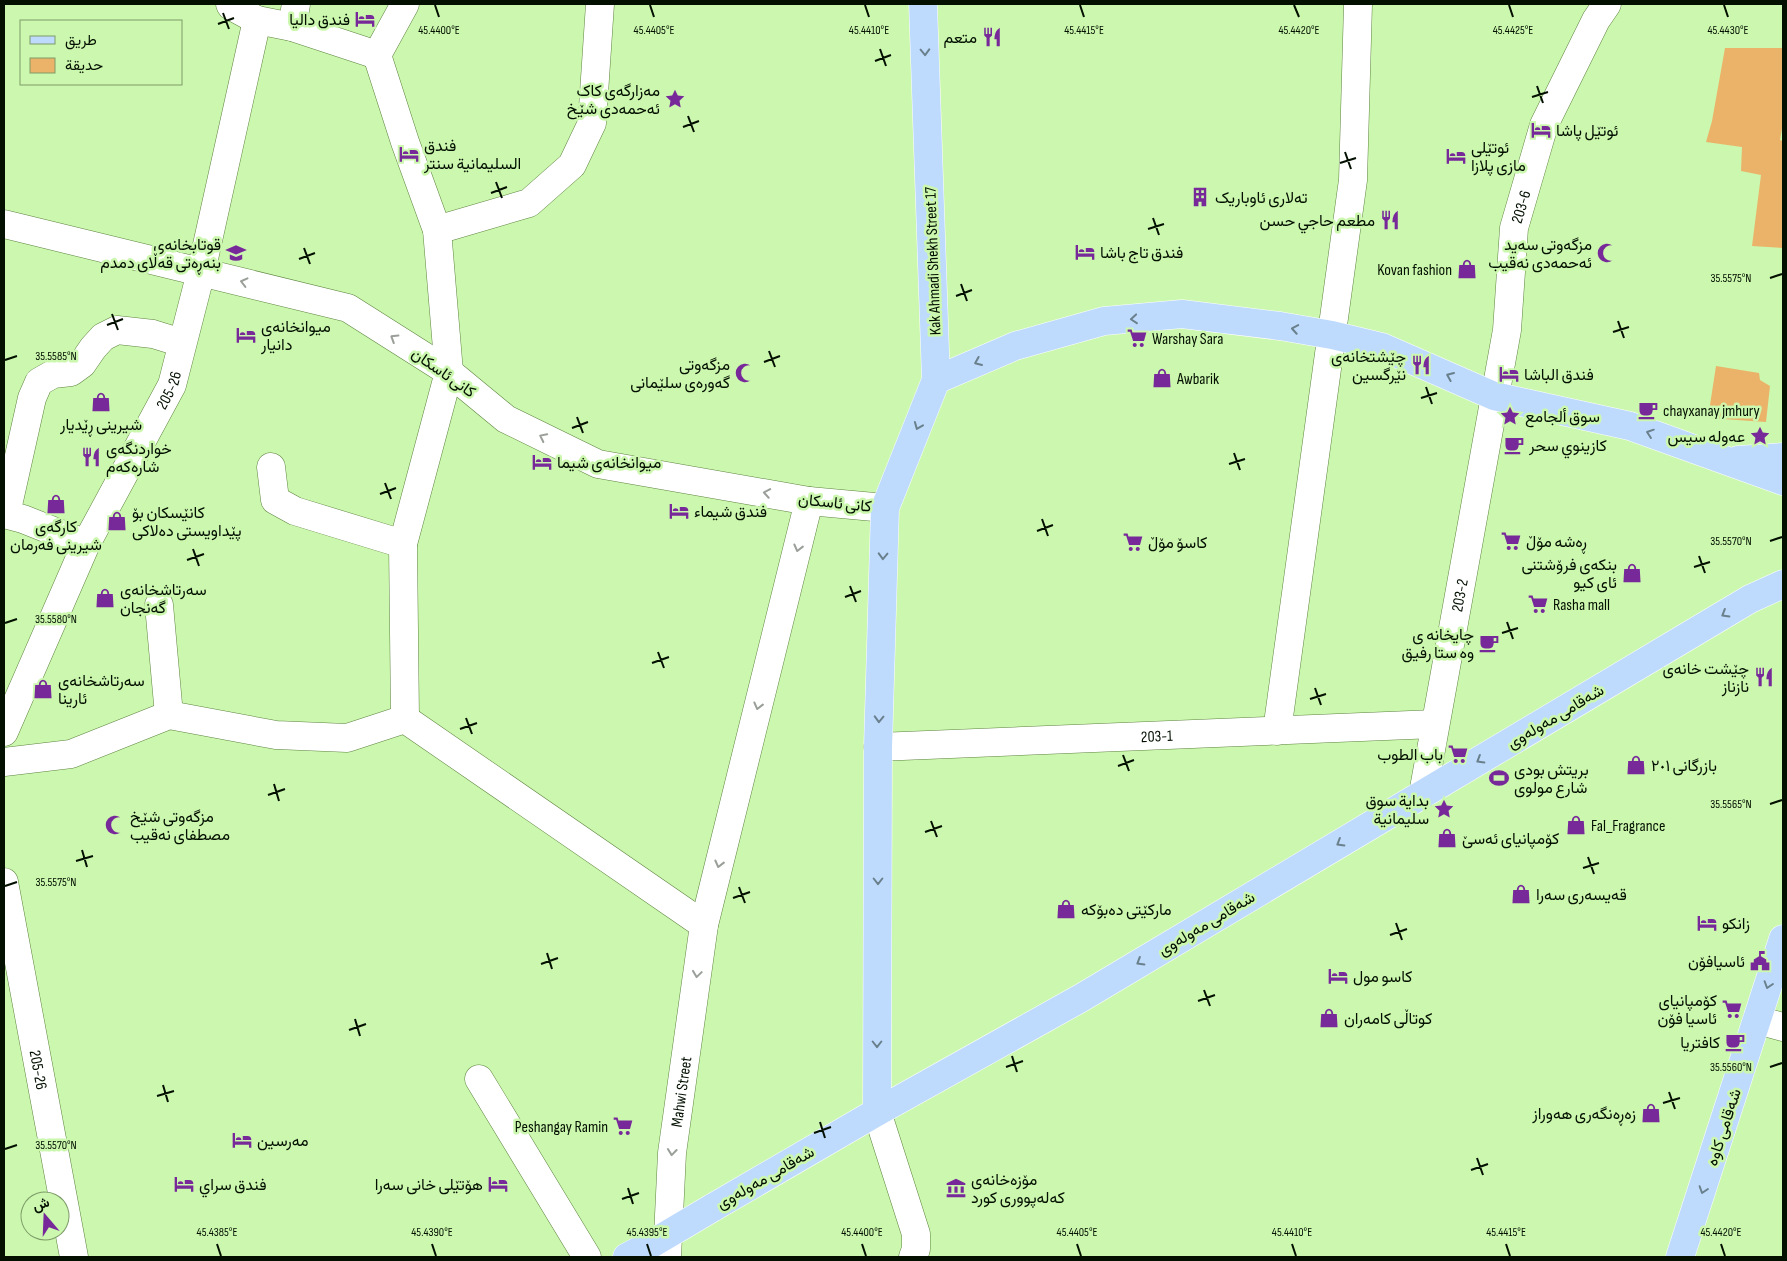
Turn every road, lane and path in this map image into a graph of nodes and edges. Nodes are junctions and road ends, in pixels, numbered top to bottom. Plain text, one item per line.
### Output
1 (230, 4) edge
2 (405, 4) edge
3 (600, 4) edge
4 (923, 4) edge
5 (1358, 4) edge
6 (1607, 4) edge
7 (294, 15) edge
8 (257, 20) junction
9 (377, 55) junction
10 (4, 224) edge
11 (437, 230) junction
12 (201, 272) junction
13 (1332, 335) junction
14 (182, 343) junction
15 (449, 372) junction
16 (936, 380) junction
17 (1494, 396) junction
18 (1783, 457) edge
19 (1729, 461) junction
20 (272, 466) dead end
21 (1783, 481) edge
22 (809, 501) junction
23 (885, 508) junction
24 (5, 514) edge
25 (86, 544) junction
26 (403, 544) junction
27 (1783, 571) edge
28 (1783, 584) edge
29 (1750, 599) junction
30 (159, 605) dead end
31 (168, 715) junction
32 (405, 719) junction
33 (1435, 724) junction
34 (1277, 731) junction
35 (4, 732) edge
36 (878, 746) junction
37 (4, 762) edge
38 (1423, 794) junction
39 (4, 882) edge
40 (704, 925) junction
41 (1783, 939) edge
42 (1757, 1020) junction
43 (1783, 1027) edge
44 (479, 1079) dead end
45 (877, 1112) junction
46 (647, 1253) edge
47 (74, 1257) edge
48 (587, 1257) edge
49 (913, 1257) edge
50 (1680, 1257) edge

1 - 8 street
2 - 9 street
3 - 11 street
4 -> 16 main road, Kak Ahmadi Shekh Street 17
5 - 13 street
6 - 17 street, 203-6
7 - 8 street
7 - 9 street
8 - 12 street, 205-26
9 - 11 street
10 - 12 street, کانی ئاسکان
11 - 15 street
12 - 14 street, 205-26
15 -> 12 street, کانی ئاسکان
13 -> 16 main road
17 -> 13 main road
13 - 34 street
14 - 24 street
14 - 25 street, 205-26
22 -> 15 street, کانی ئاسکان
15 - 26 street
16 -> 23 main road, Kak Ahmadi Shekh Street 17
19 -> 17 main road
17 - 33 street, 203-2
18 - 19 main road
19 - 21 main road
20 - 26 street
22 - 23 street, کانی ئاسکان
22 -> 40 street, Mahwi Street
23 -> 36 main road
24 - 25 street
25 - 35 street, 205-26
26 - 32 street
27 - 29 main road
28 - 29 main road, شەقامی مەولەوی
29 -> 38 main road, شەقامی مەولەوی
30 - 31 street
31 - 32 street
31 - 37 street
32 - 40 street
33 - 34 street, 203-1
33 - 38 street, 203-2
34 - 36 street, 203-1
36 -> 45 main road
38 -> 45 main road, شەقامی مەولەوی
39 - 47 street, 205-26
40 -> 46 street, Mahwi Street
41 -> 42 main road, شەقامی کاوە
42 - 43 street
42 -> 50 main road, شەقامی کاوە
44 - 48 street
45 - 46 main road, شەقامی مەولەوی, bridge
45 - 49 street

